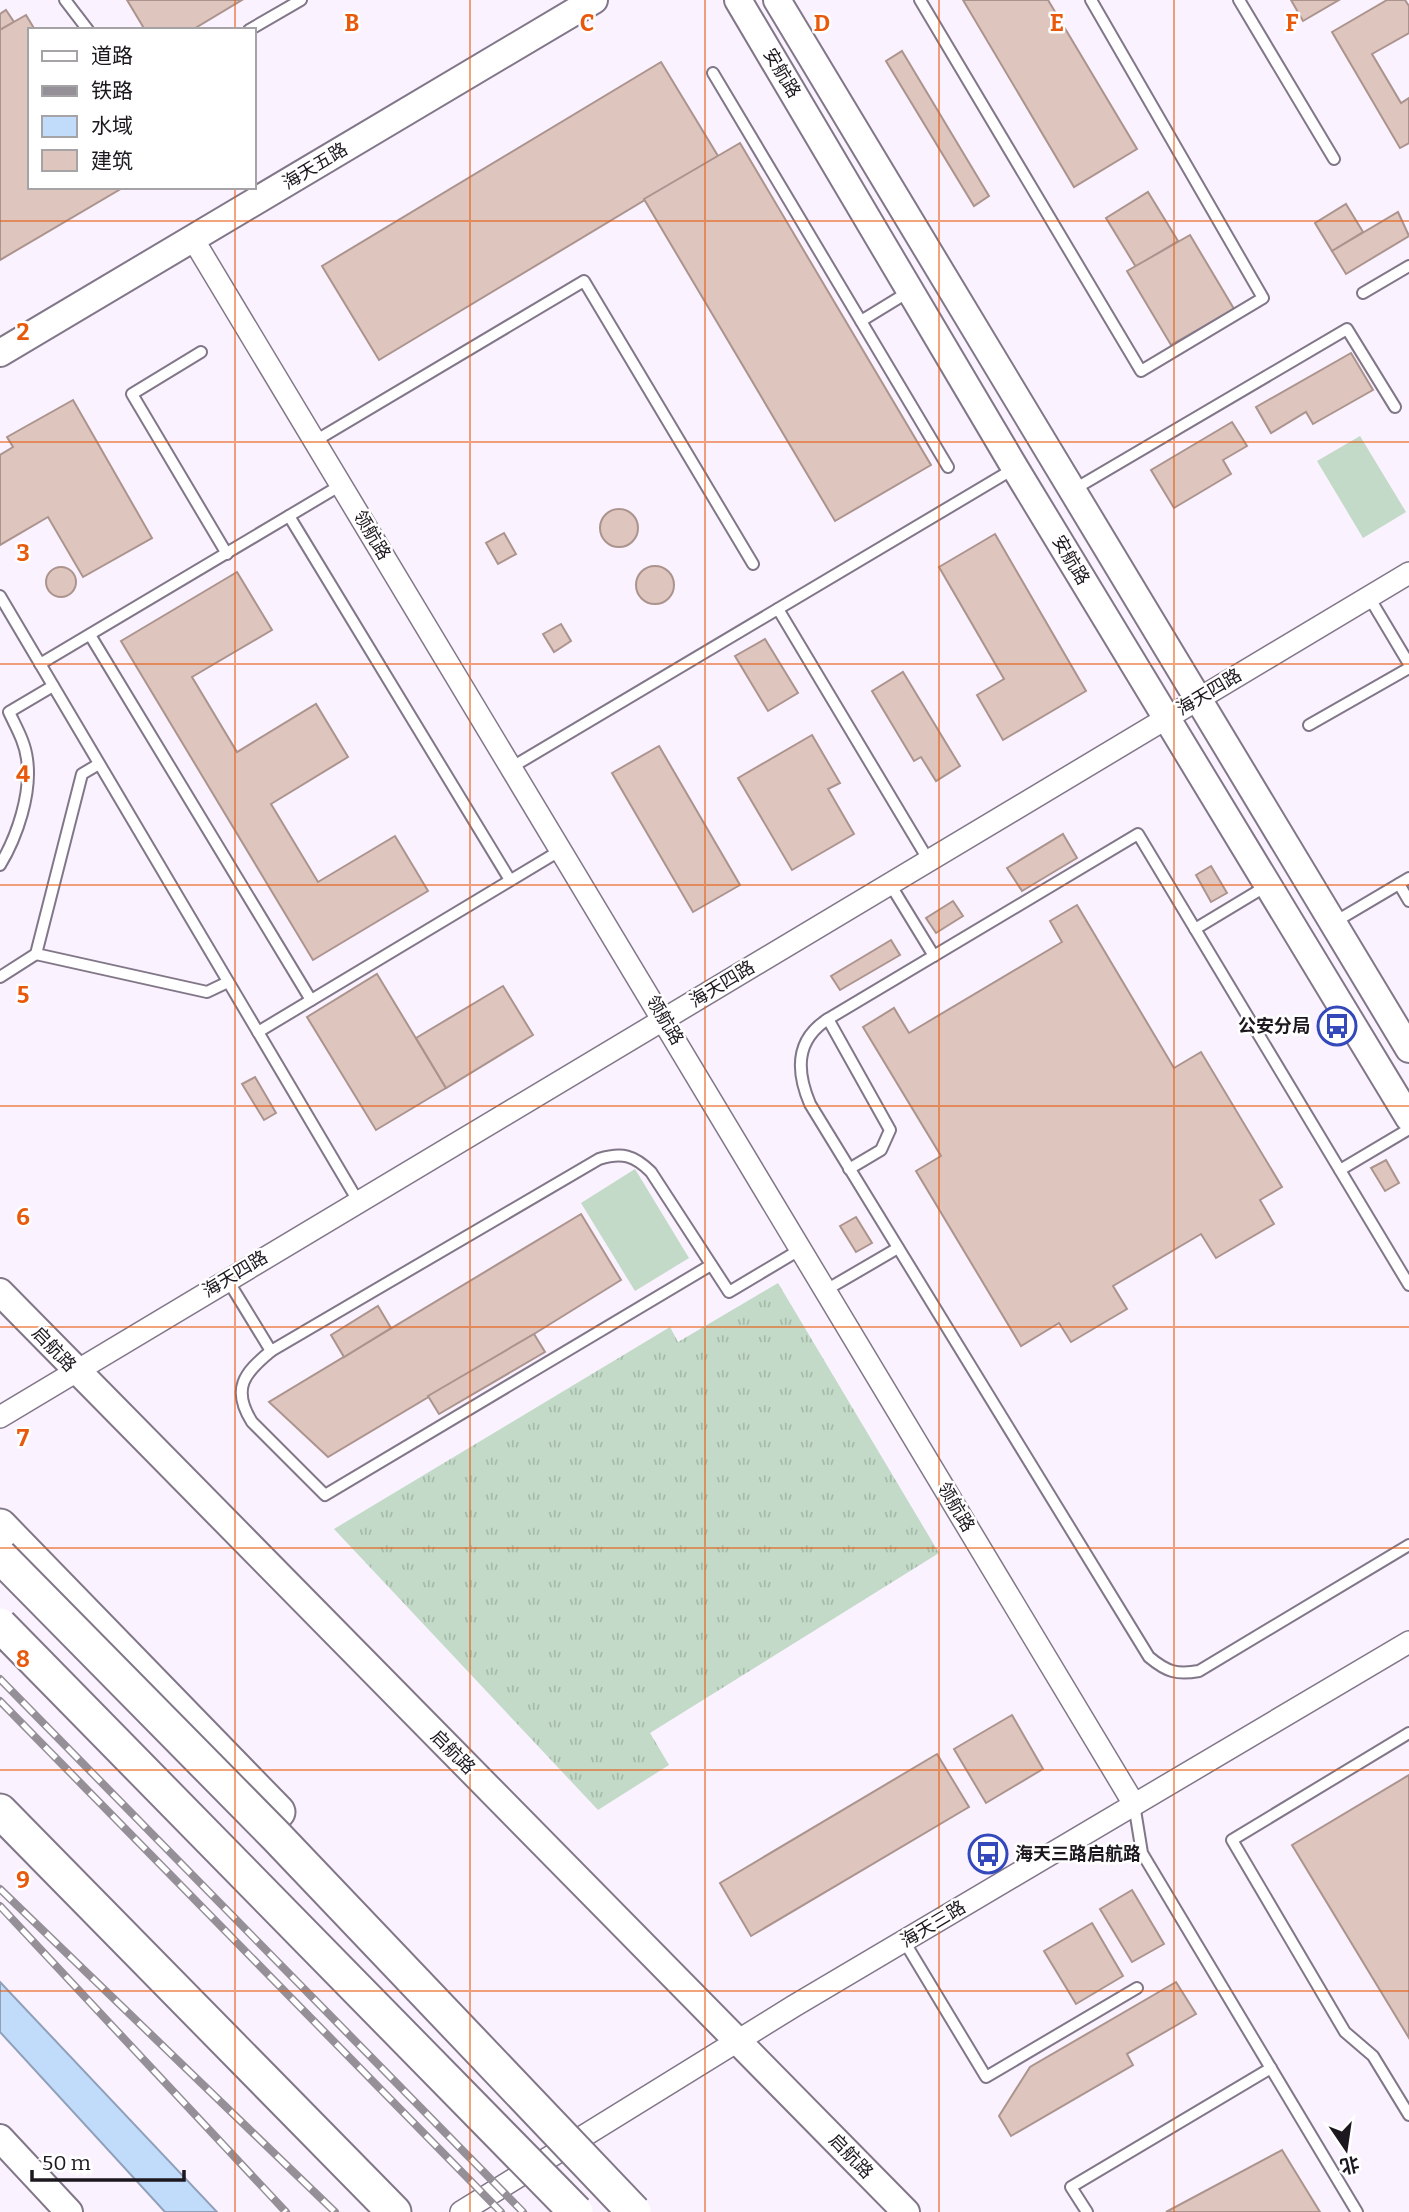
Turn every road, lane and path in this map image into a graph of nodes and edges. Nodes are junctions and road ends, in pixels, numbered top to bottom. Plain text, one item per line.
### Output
1 (65, 0) edge
2 (301, 0) edge
3 (594, 0) edge
4 (738, 0) edge
5 (777, 0) edge
6 (920, 0) edge
7 (1091, 0) edge
8 (1239, 0) edge
9 (86, 28) edge
10 (252, 28) edge
11 (713, 72) dead end
12 (1334, 159) dead end
13 (193, 239) junction
14 (1409, 266) edge
15 (912, 290) junction
16 (1363, 293) dead end
17 (861, 321) junction
18 (201, 352) dead end
19 (0, 353) edge
20 (1395, 407) dead end
21 (315, 441) junction
22 (948, 467) dead end
23 (1015, 468) junction
24 (341, 485) junction
25 (1073, 490) junction
26 (289, 516) junction
27 (227, 554) junction
28 (753, 564) dead end
29 (1409, 573) edge
30 (0, 596) edge
31 (1369, 597) junction
32 (778, 609) junction
33 (90, 635) junction
34 (40, 664) junction
35 (1409, 666) edge
36 (53, 686) junction
37 (1198, 698) junction
38 (1167, 717) junction
39 (1309, 725) dead end
40 (99, 764) junction
41 (512, 767) junction
42 (562, 849) junction
43 (929, 861) junction
44 (0, 865) edge
45 (510, 880) junction
46 (1404, 881) edge
47 (890, 884) junction
48 (1269, 884) junction
49 (1409, 901) edge
50 (1333, 923) junction
51 (1195, 929) junction
52 (36, 954) junction
53 (934, 956) junction
54 (0, 977) edge
55 (228, 982) junction
56 (311, 1000) junction
57 (664, 1019) junction
58 (828, 1019) junction
59 (258, 1032) junction
60 (1409, 1049) edge
61 (1409, 1118) edge
62 (1409, 1129) edge
63 (849, 1169) junction
64 (1340, 1170) junction
65 (358, 1201) junction
66 (898, 1248) junction
67 (801, 1249) junction
68 (711, 1265) junction
69 (227, 1279) junction
70 (1409, 1285) edge
71 (826, 1290) junction
72 (0, 1292) edge
73 (271, 1351) junction
74 (75, 1370) junction
75 (0, 1417) edge
76 (0, 1526) edge
77 (1409, 1545) edge
78 (0, 1556) edge
79 (0, 1625) edge
80 (1409, 1642) edge
81 (1409, 1733) edge
82 (1134, 1804) junction
83 (0, 1811) edge
84 (0, 1843) edge
85 (904, 1941) junction
86 (150, 1964) junction
87 (1138, 1988) dead end
88 (739, 2042) junction
89 (1270, 2068) junction
90 (509, 2081) junction
91 (1409, 2115) edge
92 (0, 2138) edge
93 (69, 2212) edge
94 (394, 2212) edge
95 (461, 2212) edge
96 (576, 2212) edge
97 (634, 2212) edge
98 (906, 2212) edge
99 (1087, 2212) edge
100 (1357, 2212) edge

1 - 9 lane
2 - 10 lane
3 - 13 street, 海天五路
4 - 15 street, 安航路
5 - 25 street, 安航路
6 - 7 lane
8 - 12 lane
11 - 17 lane
13 - 19 street, 海天五路
13 - 21 street, 领航路
14 - 16 lane
15 - 17 lane
15 - 23 street, 安航路
17 - 22 lane
18 - 27 lane
20 - 25 lane
21 - 24 street, 领航路
21 - 28 lane
23 - 32 lane
23 - 38 street, 安航路
24 - 26 lane
24 - 41 street, 领航路
25 - 37 street, 安航路
26 - 27 lane
26 - 45 lane
27 - 33 lane
29 - 31 street, 海天四路
30 - 34 lane
31 - 35 lane
31 - 37 street, 海天四路
32 - 41 lane
32 - 43 lane
33 - 34 lane
33 - 56 lane
34 - 36 lane
35 - 39 lane
36 - 40 lane
36 - 44 lane
37 - 38 street, 海天四路
37 - 50 street, 安航路
38 - 43 street, 海天四路
38 - 48 street, 安航路
40 - 52 lane
40 - 55 lane
41 - 42 street, 领航路
42 - 45 lane
42 - 57 street, 领航路
43 - 47 street, 海天四路
45 - 56 lane
46 - 49 lane
46 - 50 lane
47 - 53 lane
47 - 57 street, 海天四路
48 - 51 lane
48 - 61 street, 安航路
50 - 60 street, 安航路
51 - 53 lane
51 - 64 lane
52 - 54 lane
52 - 55 lane
53 - 58 lane
55 - 59 lane
56 - 59 lane
57 - 65 street, 海天四路
57 - 67 street, 领航路
58 - 63 lane
58 - 63 lane
59 - 65 lane
62 - 64 lane
63 - 66 lane
64 - 70 lane
65 - 69 street, 海天四路
66 - 71 lane
66 - 77 lane
67 - 68 lane
67 - 71 street, 领航路
68 - 73 lane
68 - 73 lane
69 - 73 lane
69 - 74 street, 海天四路
71 - 82 street, 领航路
72 - 74 street, 启航路
74 - 75 street, 海天四路
74 - 88 street, 启航路
76 - 90 highway, bridge
78 - 90 highway, bridge
79 - 96 highway, bridge
80 - 82 street, 海天三路
81 - 91 lane
82 - 85 street, 海天三路
82 - 89 lane
83 - 86 highway
84 - 86 highway
85 - 87 lane
85 - 88 street, 海天三路
86 - 94 highway
88 - 95 street, 海天三路
88 - 98 street, 启航路
89 - 99 lane
89 - 100 lane
90 - 97 highway, bridge
92 - 93 street

